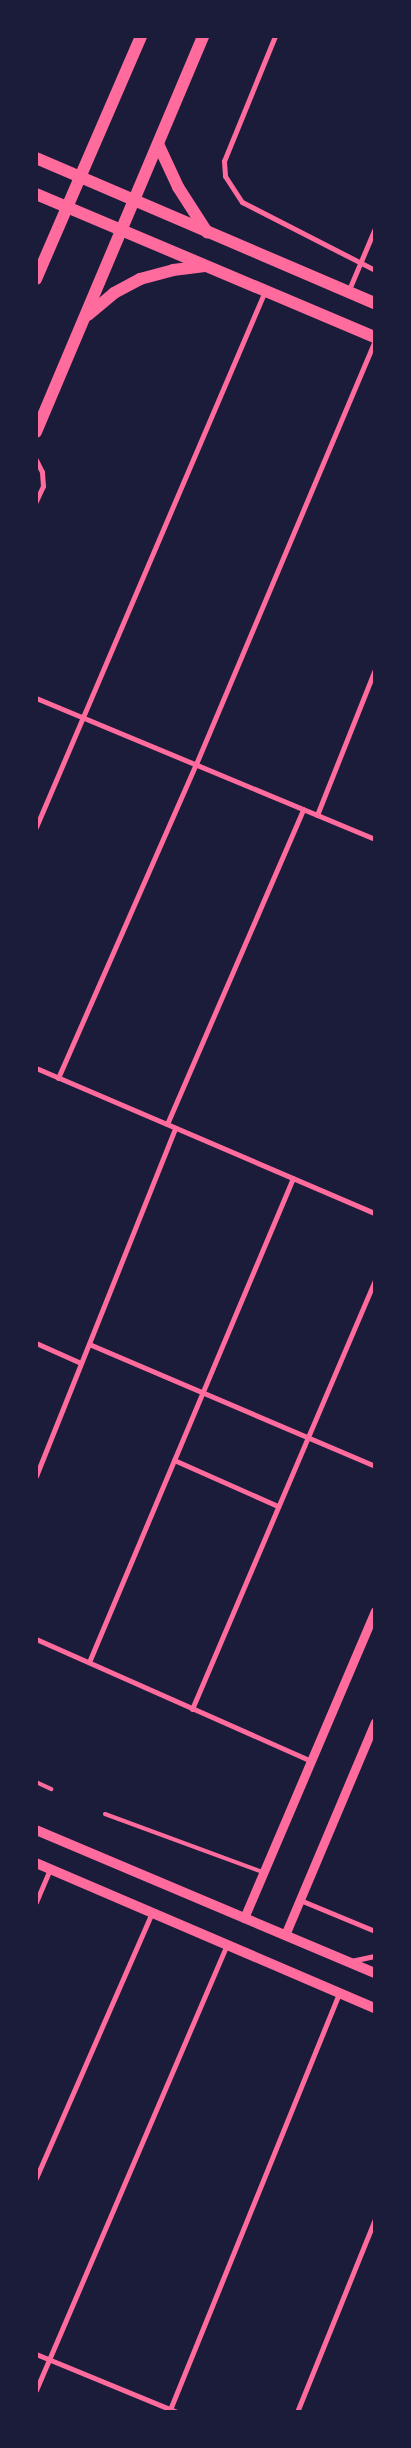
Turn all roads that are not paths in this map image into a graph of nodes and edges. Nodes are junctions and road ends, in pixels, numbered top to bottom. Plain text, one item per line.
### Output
1 (141, 36) edge
2 (203, 36) edge
3 (274, 36) edge
4 (159, 146) junction
5 (36, 158) edge
6 (80, 176) junction
7 (36, 194) edge
8 (135, 200) junction
9 (68, 207) junction
10 (375, 228) edge
11 (123, 230) junction
12 (207, 232) junction
13 (360, 263) junction
14 (206, 266) junction
15 (375, 270) edge
16 (36, 279) edge
17 (265, 291) junction
18 (348, 292) junction
19 (375, 303) edge
20 (86, 316) junction
21 (375, 339) edge
22 (36, 432) edge
23 (36, 460) edge
24 (36, 501) edge
25 (375, 669) edge
26 (36, 698) edge
27 (82, 717) junction
28 (196, 764) junction
29 (303, 809) junction
30 (317, 815) junction
31 (36, 827) edge
32 (375, 838) edge
33 (36, 1068) edge
34 (58, 1078) junction
35 (166, 1124) junction
36 (175, 1128) junction
37 (293, 1178) junction
38 (375, 1213) edge
39 (375, 1280) edge
40 (36, 1343) edge
41 (89, 1344) junction
42 (81, 1364) junction
43 (202, 1392) junction
44 (308, 1437) junction
45 (174, 1460) junction
46 (375, 1466) edge
47 (36, 1476) edge
48 (278, 1506) junction
49 (375, 1611) edge
50 (36, 1639) edge
51 (89, 1662) junction
52 (192, 1709) junction
53 (375, 1722) edge
54 (311, 1761) junction
55 (36, 1782) edge
56 (51, 1788) dead end
57 (105, 1814) dead end
58 (36, 1830) edge
59 (36, 1863) edge
60 (50, 1869) junction
61 (263, 1872) junction
62 (300, 1900) junction
63 (36, 1902) edge
64 (152, 1912) junction
65 (244, 1918) junction
66 (375, 1931) edge
67 (285, 1935) junction
68 (227, 1945) junction
69 (375, 1956) edge
70 (349, 1962) junction
71 (375, 1973) edge
72 (339, 1993) junction
73 (375, 2008) edge
74 (36, 2178) edge
75 (375, 2219) edge
76 (36, 2354) edge
77 (50, 2360) junction
78 (36, 2390) edge
79 (170, 2410) edge
80 (177, 2412) edge
81 (297, 2412) edge

1 - 6 main road
2 - 4 main road
3 - 13 street
4 - 8 main road
4 - 12 main road
5 - 6 main road
6 - 8 main road
6 - 9 main road
7 - 9 main road
8 - 11 main road
8 - 12 main road
9 - 11 main road
9 - 16 main road
10 - 13 street
11 - 14 main road
11 - 20 main road
12 - 18 main road
13 - 15 street
13 - 18 street
14 - 17 main road
14 - 20 main road
17 - 21 main road
17 - 27 street
18 - 19 main road
20 - 22 main road
21 - 28 street
23 - 24 street
25 - 30 street
26 - 27 street
27 - 28 street
27 - 31 street
28 - 29 street
28 - 34 street
29 - 30 street
29 - 35 street
30 - 32 street
33 - 34 street
34 - 35 street
35 - 36 street
36 - 37 street
36 - 41 street
37 - 38 street
37 - 43 street
39 - 44 street
40 - 42 street
41 - 42 street
41 - 43 street
42 - 47 street
43 - 44 street
43 - 45 street
44 - 46 street
44 - 48 street
45 - 48 street
45 - 51 street
48 - 52 street
49 - 54 street
50 - 51 street
51 - 52 street
52 - 54 street
53 - 62 street
54 - 61 street
55 - 56 lane
57 - 61 lane
58 - 65 main road
59 - 60 main road
60 - 63 street
60 - 64 main road
61 - 65 street
62 - 66 street
62 - 67 street
64 - 68 main road
64 - 74 street
65 - 67 main road
67 - 70 main road
68 - 72 main road
68 - 77 street
69 - 70 street
70 - 71 main road
72 - 73 main road
72 - 79 street
75 - 81 street
76 - 77 street
77 - 78 street
77 - 79 street
79 - 80 street

